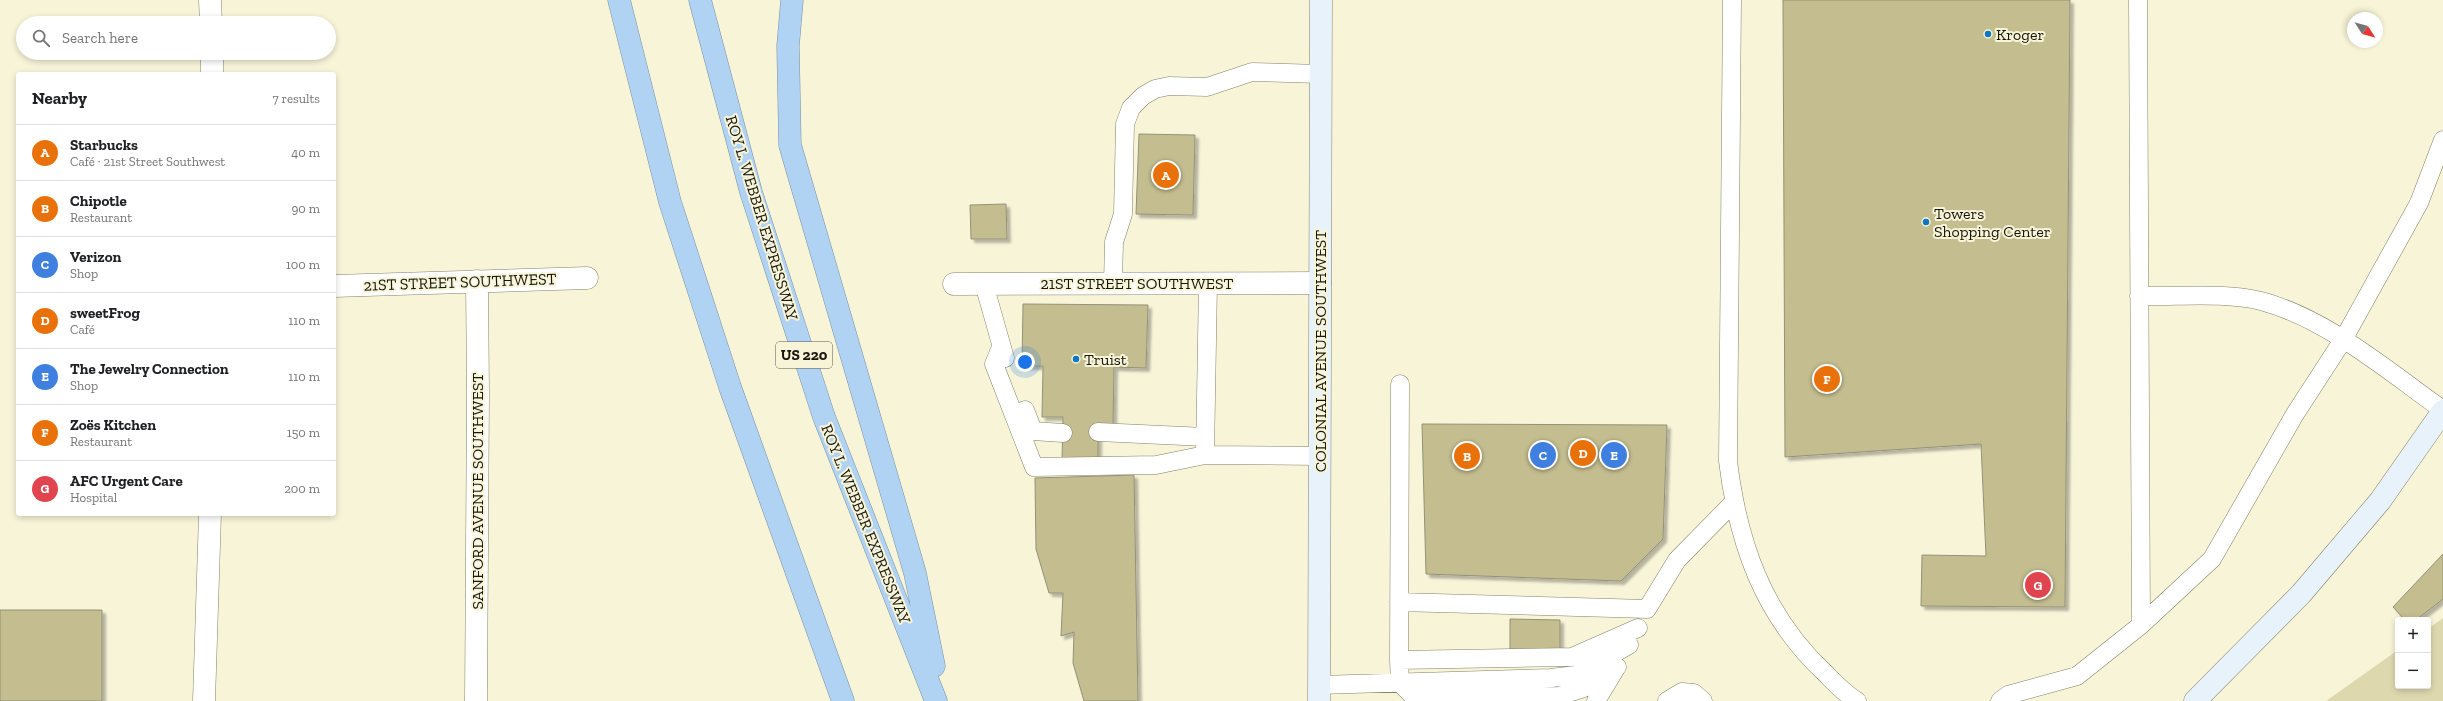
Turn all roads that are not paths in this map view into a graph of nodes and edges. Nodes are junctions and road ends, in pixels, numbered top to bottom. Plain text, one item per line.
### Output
1 (210, 0) edge
2 (619, 0) edge
3 (700, 0) edge
4 (792, 0) edge
5 (1321, 0) edge
6 (1732, 0) edge
7 (2138, 0) edge
8 (211, 16) edge
9 (212, 60) edge
10 (212, 72) edge
11 (1321, 74) junction
12 (2443, 140) edge
13 (586, 278) dead end
14 (476, 281) junction
15 (1208, 283) junction
16 (1320, 283) junction
17 (954, 284) dead end
18 (984, 284) junction
19 (1113, 284) junction
20 (336, 286) edge
21 (2140, 296) junction
22 (2344, 340) junction
23 (1001, 347) junction
24 (1400, 384) dead end
25 (2443, 410) edge
26 (1098, 432) dead end
27 (1063, 433) dead end
28 (1205, 437) junction
29 (1205, 455) junction
30 (1320, 456) junction
31 (1733, 503) junction
32 (210, 516) edge
33 (1399, 602) junction
34 (1647, 609) junction
35 (2141, 625) junction
36 (1638, 628) junction
37 (1629, 645) junction
38 (1399, 660) junction
39 (1617, 667) junction
40 (1400, 683) junction
41 (1319, 693) edge
42 (1417, 699) edge
43 (204, 701) edge
44 (476, 701) edge
45 (843, 701) edge
46 (936, 701) edge
47 (940, 701) edge
48 (1596, 701) edge
49 (1667, 701) edge
50 (1703, 701) edge
51 (1857, 701) edge
52 (2000, 701) edge
53 (2195, 701) edge

1 - 8 street
2 - 45 highway
3 - 46 highway, ROY L. WEBBER EXPRESSWAY / US 220
4 - 47 highway
5 - 11 main road, COLONIAL AVENUE SOUTHWEST
6 - 31 lane
7 - 21 lane
9 - 10 street
11 - 16 main road, COLONIAL AVENUE SOUTHWEST
11 - 19 lane
12 - 22 lane
13 - 14 street, 21ST STREET SOUTHWEST
14 - 20 street, 21ST STREET SOUTHWEST
14 - 44 street, SANFORD AVENUE SOUTHWEST
15 - 16 street, 21ST STREET SOUTHWEST
15 - 19 street, 21ST STREET SOUTHWEST
15 - 28 lane
16 - 30 main road, COLONIAL AVENUE SOUTHWEST
17 - 18 street, 21ST STREET SOUTHWEST
18 - 19 street, 21ST STREET SOUTHWEST
18 - 23 lane
21 - 22 lane
21 - 35 lane
22 - 25 lane
22 - 35 lane
23 - 27 lane
23 - 29 lane
24 - 33 lane
25 - 53 main road
26 - 28 lane
28 - 29 lane
29 - 30 lane
30 - 41 main road, COLONIAL AVENUE SOUTHWEST
31 - 34 lane
31 - 51 lane
32 - 43 street
33 - 34 lane
33 - 38 lane
34 - 36 lane
35 - 52 lane
36 - 37 lane
36 - 38 lane
37 - 39 lane
37 - 40 lane
38 - 40 lane
39 - 42 lane
39 - 48 lane
40 - 41 lane
40 - 42 lane
49 - 50 lane

